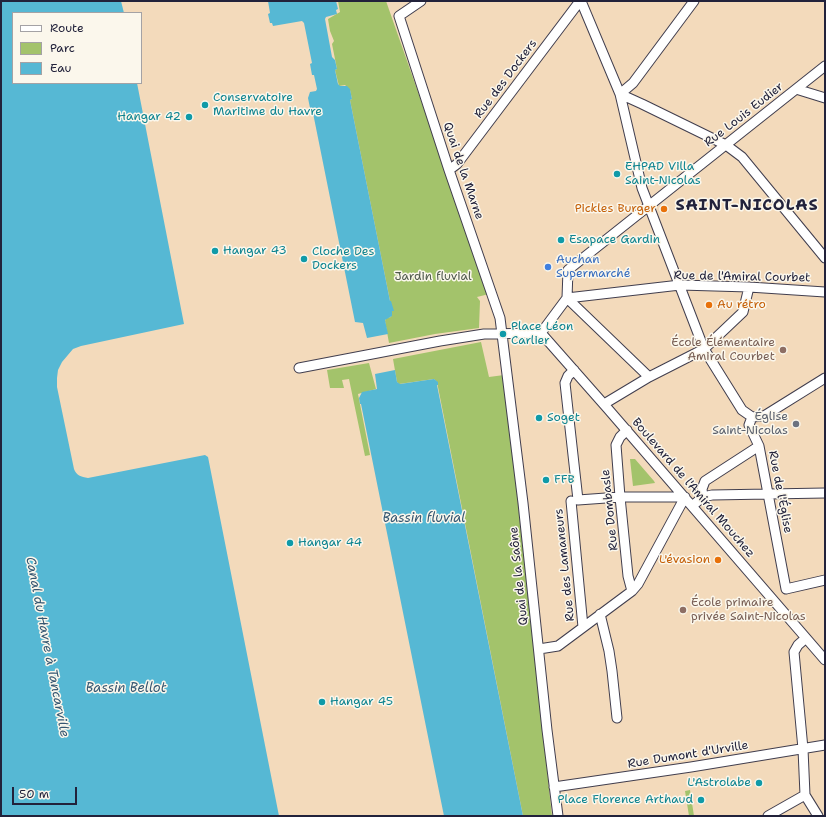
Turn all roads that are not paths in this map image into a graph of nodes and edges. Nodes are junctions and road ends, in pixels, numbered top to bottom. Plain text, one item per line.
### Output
1 (421, 1) edge
2 (580, 1) edge
3 (694, 1) edge
4 (825, 66) edge
5 (796, 89) junction
6 (620, 94) junction
7 (825, 98) edge
8 (726, 145) junction
9 (449, 170) junction
10 (649, 206) junction
11 (825, 258) edge
12 (680, 285) junction
13 (749, 287) junction
14 (825, 292) edge
15 (567, 298) junction
16 (541, 333) junction
17 (503, 334) junction
18 (704, 349) junction
19 (299, 368) dead end
20 (571, 373) junction
21 (649, 377) junction
22 (825, 378) edge
23 (604, 404) junction
24 (752, 417) junction
25 (627, 430) junction
26 (759, 446) junction
27 (825, 493) edge
28 (768, 494) junction
29 (703, 496) junction
30 (620, 497) junction
31 (685, 497) junction
32 (574, 501) junction
33 (692, 506) junction
34 (825, 580) edge
35 (786, 589) junction
36 (632, 591) junction
37 (774, 600) junction
38 (600, 614) junction
39 (583, 627) junction
40 (806, 638) junction
41 (539, 649) junction
42 (825, 660) edge
43 (617, 718) dead end
44 (825, 745) edge
45 (803, 749) junction
46 (554, 787) junction
47 (806, 795) junction
48 (558, 816) edge
49 (768, 816) edge
50 (818, 816) edge

1 - 9 street, Quai de la Marne
2 - 6 street
2 - 9 street, Rue des Dockers
3 - 6 street
4 - 5 street, Rue Louis Eudier
5 - 7 street
5 - 8 street, Rue Louis Eudier
6 - 8 street
6 - 10 street
8 - 10 street, Rue Louis Eudier
8 - 11 street
9 - 17 street, Quai de la Marne
10 - 12 street
10 - 15 street, Rue Louis Eudier
12 - 13 street, Rue de l'Amiral Courbet
12 - 15 street, Rue de l'Amiral Courbet
12 - 18 street
13 - 14 street, Rue de l'Amiral Courbet
13 - 18 street
15 - 16 street
15 - 21 street
16 - 17 street
16 - 20 street, Boulevard de l'Amiral Mouchez
17 - 19 street
17 - 41 street, Quai de la Saône
18 - 21 street
18 - 24 street
20 - 23 street, Boulevard de l'Amiral Mouchez
20 - 32 street, Rue des Lamaneurs
21 - 23 street
22 - 24 street
23 - 25 street, Boulevard de l'Amiral Mouchez
24 - 26 street, Rue de l'Église
25 - 30 street, Rue Dombasle
25 - 31 street, Boulevard de l'Amiral Mouchez
26 - 28 street, Rue de l'Église
26 - 29 street
27 - 28 street
28 - 29 street
28 - 35 street, Rue de l'Église
29 - 33 street
30 - 31 street
30 - 32 street
30 - 36 street, Rue Dombasle
31 - 33 street, Boulevard de l'Amiral Mouchez
31 - 36 street
32 - 39 street, Rue des Lamaneurs
33 - 37 street, Boulevard de l'Amiral Mouchez
34 - 35 street
35 - 37 street
36 - 38 street
37 - 40 street, Boulevard de l'Amiral Mouchez
38 - 39 street
38 - 43 street
39 - 41 street
40 - 42 street, Boulevard de l'Amiral Mouchez
40 - 45 street
41 - 46 street, Quai de la Saône
44 - 45 street, Rue Dumont d'Urville
45 - 46 street, Rue Dumont d'Urville
45 - 47 street
46 - 48 street, Quai de la Saône
47 - 49 street
47 - 50 street

